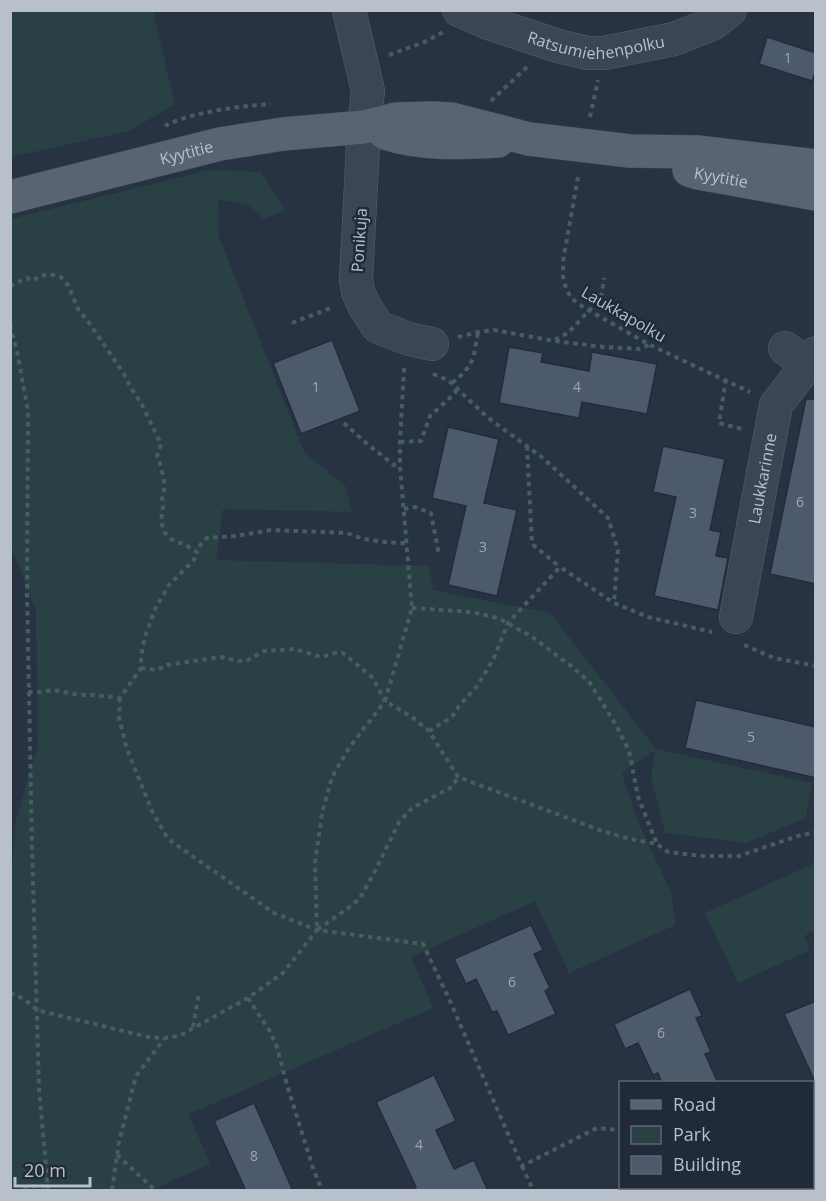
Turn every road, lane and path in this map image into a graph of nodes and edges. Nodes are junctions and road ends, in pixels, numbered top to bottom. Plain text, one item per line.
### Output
1 (349, 10) edge
2 (730, 10) edge
3 (466, 13) edge
4 (558, 46) junction
5 (604, 53) junction
6 (378, 55) dead end
7 (490, 102) dead end
8 (589, 124) dead end
9 (364, 127) junction
10 (630, 151) junction
11 (816, 166) edge
12 (578, 177) dead end
13 (816, 194) edge
14 (12, 196) edge
15 (604, 278) dead end
16 (10, 286) edge
17 (334, 307) dead end
18 (589, 310) junction
19 (292, 323) dead end
20 (10, 325) edge
21 (478, 332) junction
22 (555, 341) junction
23 (650, 345) junction
24 (422, 352) junction
25 (802, 355) edge
26 (726, 380) junction
27 (452, 383) junction
28 (456, 387) junction
29 (773, 421) junction
30 (344, 423) dead end
31 (400, 442) junction
32 (526, 446) junction
33 (400, 467) junction
34 (404, 509) junction
35 (407, 543) junction
36 (197, 552) junction
37 (439, 555) dead end
38 (560, 567) junction
39 (614, 603) junction
40 (411, 608) junction
41 (508, 623) junction
42 (732, 632) junction
43 (816, 666) edge
44 (141, 668) junction
45 (28, 692) junction
46 (120, 698) junction
47 (385, 700) junction
48 (429, 731) junction
49 (459, 777) junction
50 (816, 832) edge
51 (657, 844) junction
52 (316, 930) junction
53 (10, 993) edge
54 (199, 993) dead end
55 (248, 998) junction
56 (37, 1010) junction
57 (193, 1028) junction
58 (164, 1038) junction
59 (619, 1130) edge
60 (117, 1155) junction
61 (522, 1166) junction
62 (48, 1190) edge
63 (24, 1191) edge
64 (112, 1191) edge
65 (155, 1191) edge
66 (322, 1191) edge
67 (533, 1191) edge

1 - 9 street, Ponikuja
2 - 5 street, Ratsumiehenpolku
3 - 4 street, Ratsumiehenpolku
3 - 6 path
4 - 5 street, Ratsumiehenpolku
4 - 7 path
5 - 8 path
9 - 10 main road, Kyytitie
9 - 14 main road, Kyytitie
9 - 24 street, Ponikuja
10 - 11 main road, Kyytitie
10 - 13 main road, Kyytitie
12 - 18 path, Laukkapolku
15 - 18 path
16 - 36 path
17 - 19 path
18 - 22 path
18 - 23 path, Laukkapolku
20 - 45 path
21 - 22 path
21 - 24 path
21 - 27 path
22 - 23 path
23 - 26 path, Laukkapolku
24 - 27 path
24 - 31 path
25 - 29 street, Laukkarinne
26 - 29 path, Laukkapolku
26 - 29 path
27 - 28 path
28 - 31 path
28 - 32 path
29 - 42 street, Laukkarinne
30 - 33 path
31 - 33 path
32 - 38 path
32 - 39 path
33 - 34 path
34 - 35 path
34 - 37 path
35 - 36 path
35 - 40 path
36 - 44 path
38 - 39 path
38 - 41 path
39 - 42 path
40 - 41 path
40 - 47 path
41 - 48 path
41 - 51 path
42 - 43 path
44 - 46 path
44 - 47 path
45 - 46 path
45 - 56 path
46 - 52 path
47 - 48 path
47 - 52 path
48 - 49 path
49 - 51 path
49 - 52 path
50 - 51 path
52 - 55 path
52 - 61 path
53 - 56 path
54 - 57 path
55 - 57 path
55 - 66 path
56 - 58 path
56 - 62 path
57 - 58 path
58 - 60 path
59 - 61 path
60 - 64 path
60 - 65 path
61 - 67 path
62 - 63 path

